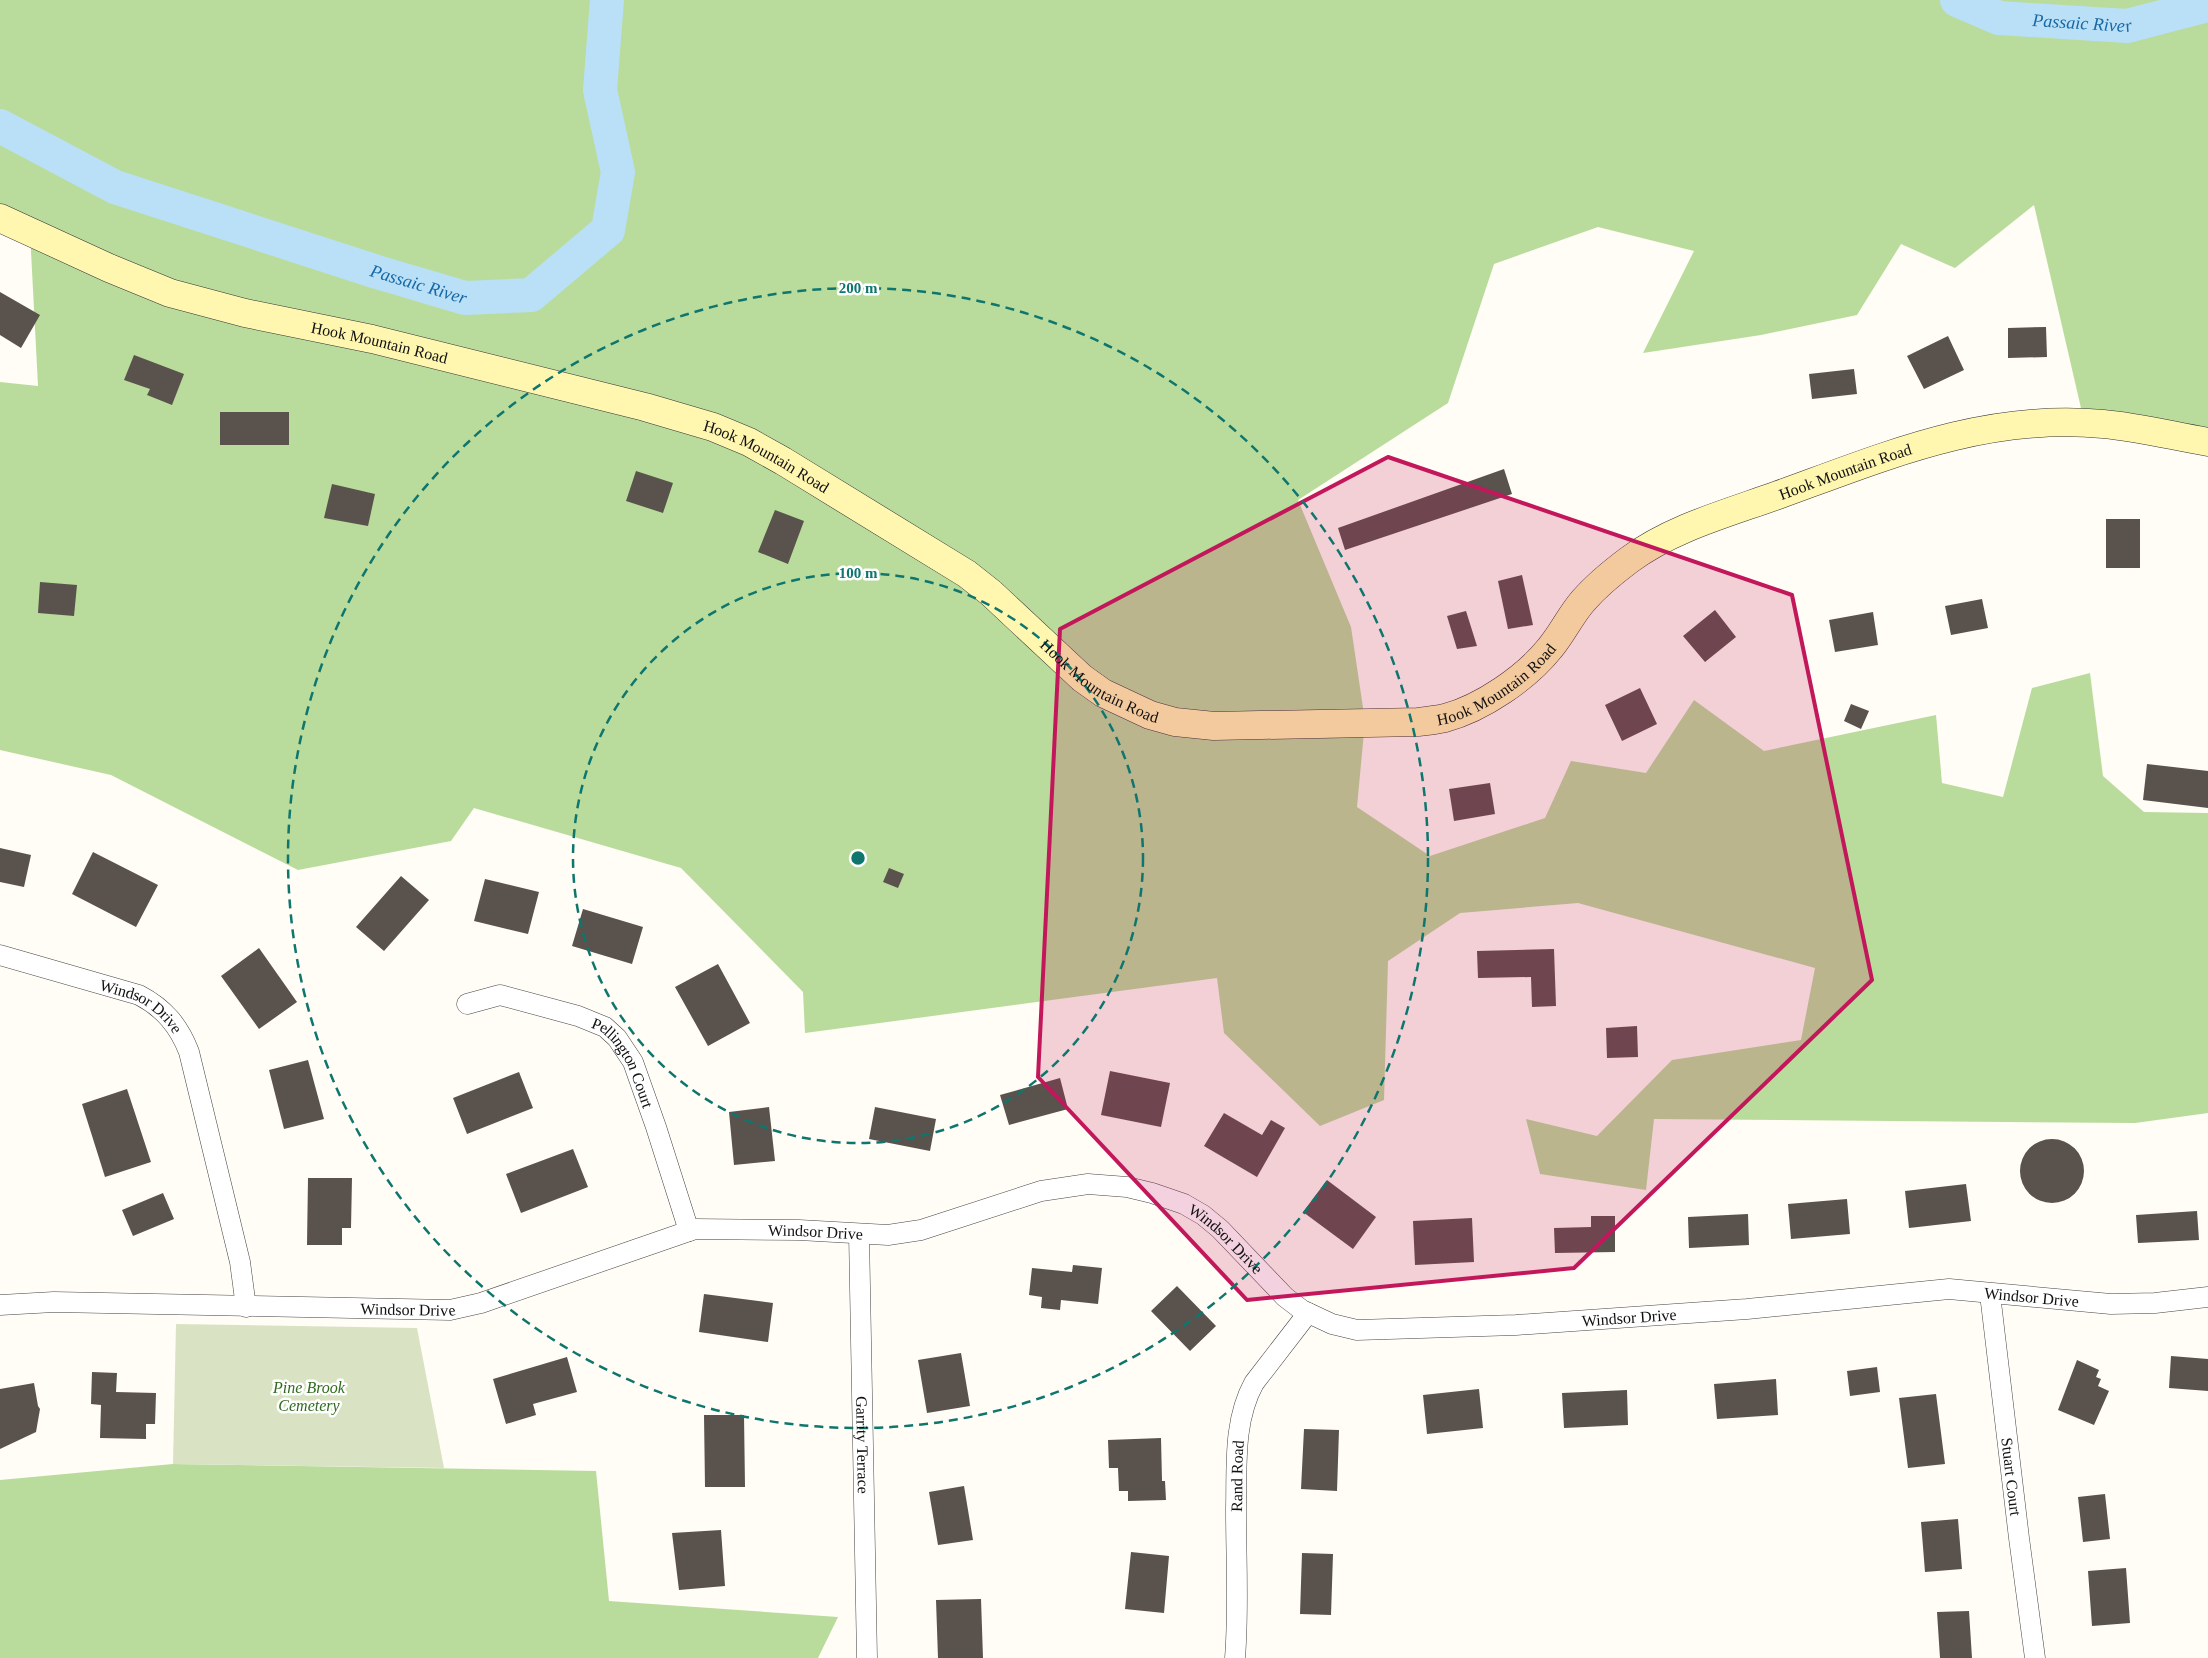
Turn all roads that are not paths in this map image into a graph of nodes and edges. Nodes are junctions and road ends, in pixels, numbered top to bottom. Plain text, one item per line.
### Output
1 (0, 218) edge
2 (2208, 442) edge
3 (0, 956) edge
4 (467, 1004) dead end
5 (689, 1231) junction
6 (859, 1234) junction
7 (1990, 1294) junction
8 (2208, 1297) edge
9 (0, 1305) edge
10 (246, 1307) junction
11 (1308, 1314) junction
12 (867, 1658) edge
13 (1235, 1658) edge
14 (2035, 1658) edge

1 - 2 street, Hook Mountain Road
3 - 10 street, Windsor Drive
4 - 5 street, Pellington Court
5 - 6 street, Windsor Drive
5 - 10 street, Windsor Drive
6 - 11 street, Windsor Drive
6 - 12 street, Garrity Terrace
7 - 8 street, Windsor Drive
7 - 11 street, Windsor Drive
7 - 14 street, Stuart Court
9 - 10 street, Windsor Drive
11 - 13 street, Rand Road

